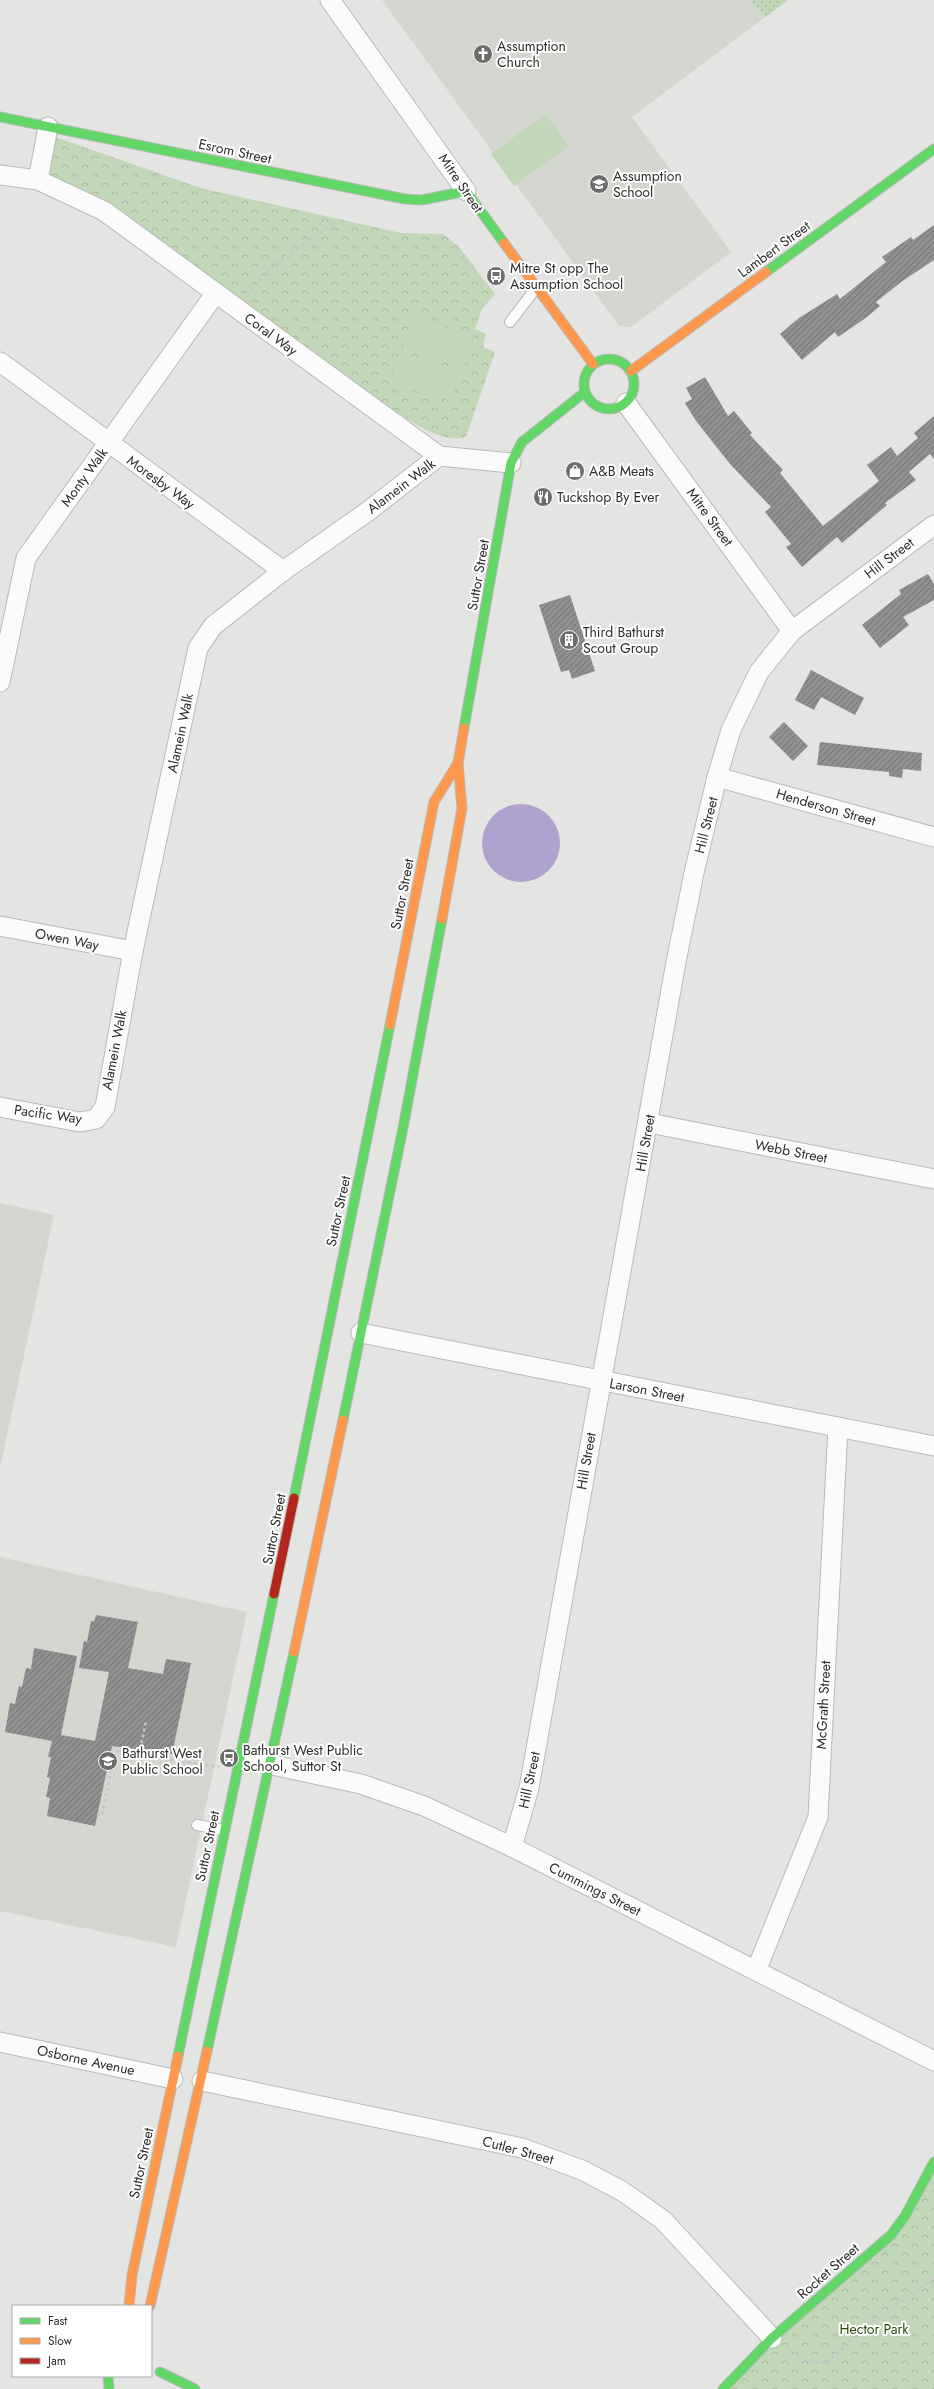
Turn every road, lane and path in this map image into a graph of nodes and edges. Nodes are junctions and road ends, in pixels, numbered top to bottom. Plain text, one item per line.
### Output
1 (330, 0) edge
2 (0, 116) edge
3 (48, 126) junction
4 (934, 149) edge
5 (0, 175) edge
6 (38, 180) junction
7 (466, 191) junction
8 (335, 222) dead end
9 (536, 288) junction
10 (215, 294) junction
11 (234, 308) junction
12 (510, 322) dead end
13 (0, 362) edge
14 (593, 364) junction
15 (631, 371) junction
16 (585, 392) junction
17 (626, 403) junction
18 (593, 404) junction
19 (584, 412) dead end
20 (108, 444) junction
21 (439, 456) junction
22 (518, 459) junction
23 (934, 524) edge
24 (283, 571) junction
25 (5, 629) edge
26 (792, 631) junction
27 (0, 682) edge
28 (458, 763) junction
29 (717, 777) junction
30 (934, 837) edge
31 (0, 926) edge
32 (133, 951) junction
33 (0, 1107) edge
34 (96, 1119) joint
35 (649, 1123) junction
36 (934, 1179) edge
37 (361, 1333) junction
38 (601, 1380) junction
39 (838, 1427) junction
40 (934, 1446) edge
41 (146, 1721) dead end
42 (139, 1755) junction
43 (240, 1758) junction
44 (270, 1765) junction
45 (221, 1767) dead end
46 (97, 1814) dead end
47 (197, 1825) dead end
48 (224, 1830) junction
49 (512, 1846) junction
50 (756, 1971) junction
51 (0, 2042) edge
52 (934, 2061) edge
53 (173, 2079) junction
54 (202, 2081) junction
55 (934, 2162) edge
56 (934, 2278) edge
57 (129, 2305) edge
58 (150, 2305) edge
59 (772, 2338) junction
60 (160, 2386) dead end
61 (194, 2389) edge
62 (723, 2389) edge

1 - 7 street, Mitre Street
2 - 3 main road, Esrom Street
3 - 6 street
3 - 7 main road, Esrom Street
4 - 15 main road, Lambert Street
5 - 6 street, Coral Way
6 - 10 street, Coral Way
7 - 9 main road, Mitre Street
8 - 11 path
9 - 12 lane
9 - 14 main road, Mitre Street
10 - 11 street, Coral Way
10 - 20 street, Monty Walk
11 - 21 street, Coral Way
13 - 20 street, Moresby Way
14 - 15 main road
14 - 16 main road
15 - 17 main road
16 - 18 main road
16 - 22 main road, Suttor Street
17 - 18 main road
17 - 26 street, Mitre Street
18 - 19 main road
20 - 24 street, Moresby Way
20 - 25 street, Monty Walk
21 - 22 street
21 - 24 street, Alamein Walk
22 - 28 main road, Suttor Street
23 - 26 street, Hill Street
24 - 32 street, Alamein Walk
25 - 27 street, Monty Walk
26 - 29 street, Hill Street
28 - 37 main road, Suttor Street
28 - 43 main road, Suttor Street
29 - 30 street, Henderson Street
29 - 35 street, Hill Street
31 - 32 street, Owen Way
32 - 34 street, Alamein Walk
33 - 34 street, Pacific Way
35 - 36 street, Webb Street
35 - 38 street, Hill Street
37 - 38 street, Larson Street
37 - 44 main road, Suttor Street
38 - 39 street, Larson Street
38 - 49 street, Hill Street
39 - 40 street, Larson Street
39 - 50 street, McGrath Street
41 - 42 path
42 - 45 path
42 - 46 path
43 - 44 street, Cummings Street
43 - 48 main road, Suttor Street
44 - 49 street, Cummings Street
44 - 54 main road, Suttor Street
47 - 48 lane
48 - 53 main road, Suttor Street
49 - 50 street, Cummings Street
50 - 52 street, Cummings Street
51 - 53 street, Osborne Avenue
53 - 57 main road, Suttor Street
54 - 58 main road, Suttor Street
54 - 59 street, Cutler Street
55 - 59 main road, Rocket Street
56 - 59 path
59 - 62 main road, Rocket Street
60 - 61 main road

